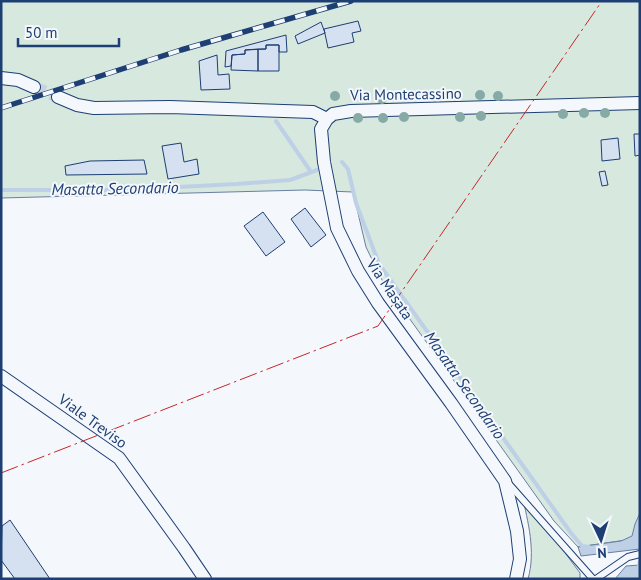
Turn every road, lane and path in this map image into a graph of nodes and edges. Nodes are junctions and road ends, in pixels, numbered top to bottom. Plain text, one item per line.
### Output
1 (1, 78) edge
2 (34, 87) tunnel mouth
3 (58, 98) tunnel mouth
4 (640, 103) edge
5 (328, 118) junction
6 (1, 376) edge
7 (505, 481) junction
8 (640, 554) edge
9 (205, 579) edge
10 (516, 579) edge
11 (594, 579) edge

1 - 2 street
3 - 5 street
4 - 5 street, Via Montecassino
5 - 7 street, Via Masata
6 - 9 street, Viale Treviso
7 - 10 street, Via Masata
7 - 11 lane, Via Masata
8 - 11 lane, Via Masata

